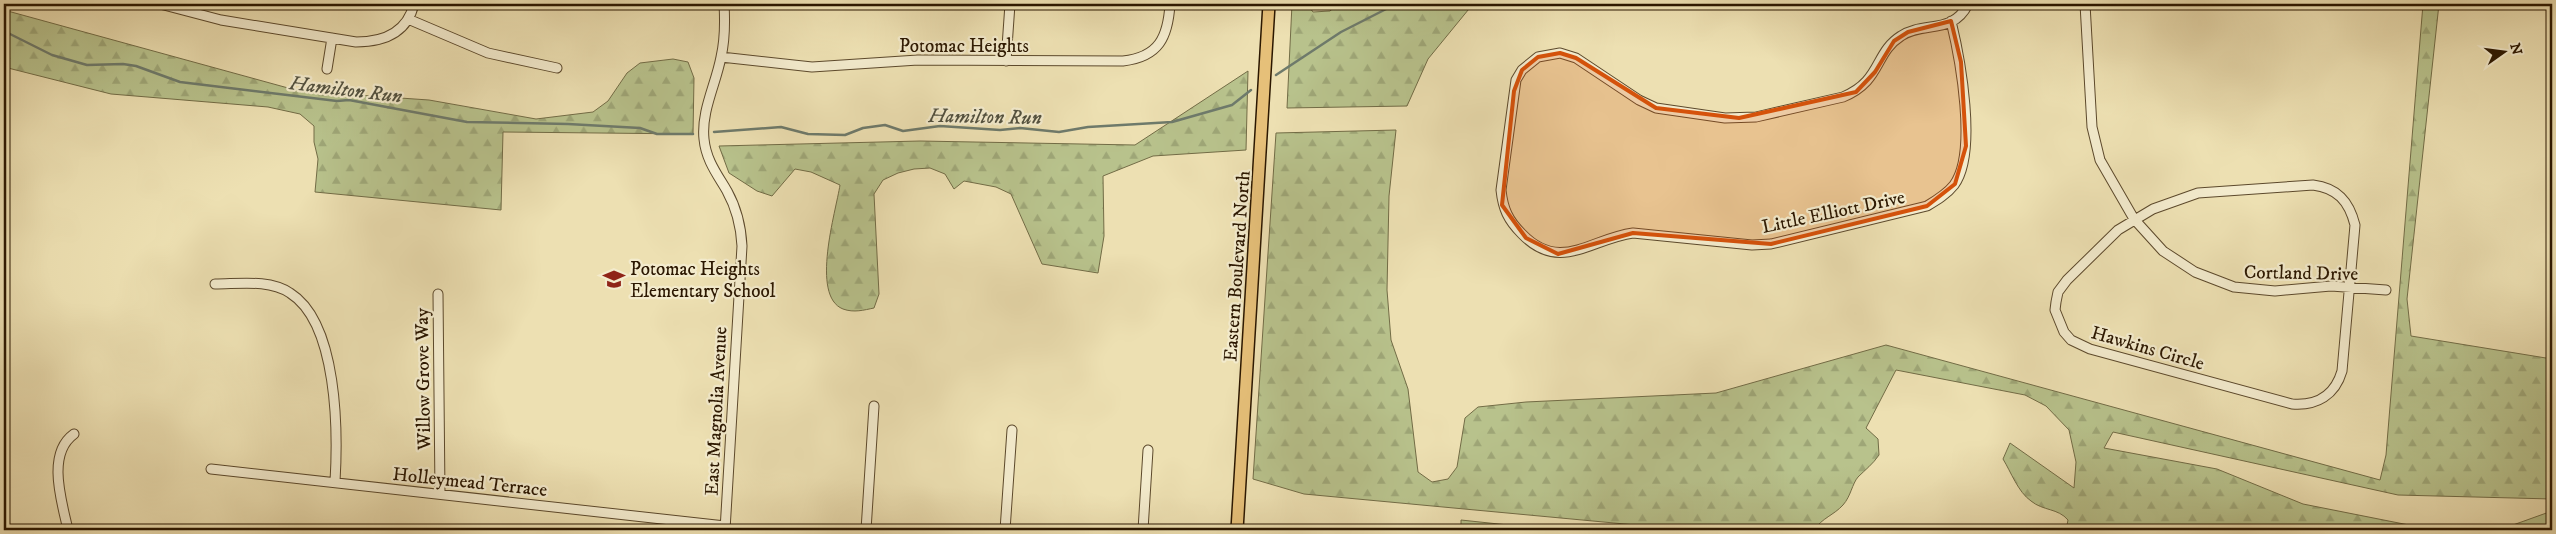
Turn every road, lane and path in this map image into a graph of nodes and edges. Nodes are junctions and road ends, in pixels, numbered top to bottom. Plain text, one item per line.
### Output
1 (160, 4) edge
2 (414, 4) edge
3 (724, 4) edge
4 (1010, 4) edge
5 (1170, 4) edge
6 (1270, 4) edge
7 (1968, 4) edge
8 (2085, 4) edge
9 (408, 19) junction
10 (1951, 21) junction
11 (332, 38) junction
12 (721, 57) junction
13 (1006, 61) junction
14 (557, 68) dead end
15 (327, 69) dead end
16 (2134, 219) junction
17 (215, 284) dead end
18 (2350, 287) junction
19 (2386, 290) dead end
20 (438, 294) dead end
21 (874, 406) dead end
22 (1012, 430) dead end
23 (74, 434) dead end
24 (1148, 450) dead end
25 (211, 469) dead end
26 (334, 482) junction
27 (440, 494) junction
28 (725, 528) edge
29 (68, 530) edge
30 (866, 530) edge
31 (1005, 530) edge
32 (1143, 530) edge
33 (1237, 530) edge

1 - 11 street
2 - 9 street
3 - 12 street, East Magnolia Avenue
4 - 13 street
5 - 13 street, Potomac Heights
6 - 33 main road, Eastern Boulevard North
7 - 10 street, Little Elliott Drive
8 - 16 street, Cortland Drive
9 - 11 street
9 - 14 street
10 - 10 street, Little Elliott Drive
11 - 15 street
12 - 13 street, Potomac Heights
12 - 28 street, East Magnolia Avenue
16 - 18 street, Cortland Drive
16 - 18 street, Hawkins Circle
16 - 18 street, Hawkins Circle
17 - 26 street
18 - 19 street, Cortland Drive
20 - 27 street, Willow Grove Way
21 - 30 street
22 - 31 street
23 - 29 street
24 - 32 street
25 - 26 street, Holleymead Terrace
26 - 27 street, Holleymead Terrace
27 - 28 street, Holleymead Terrace

